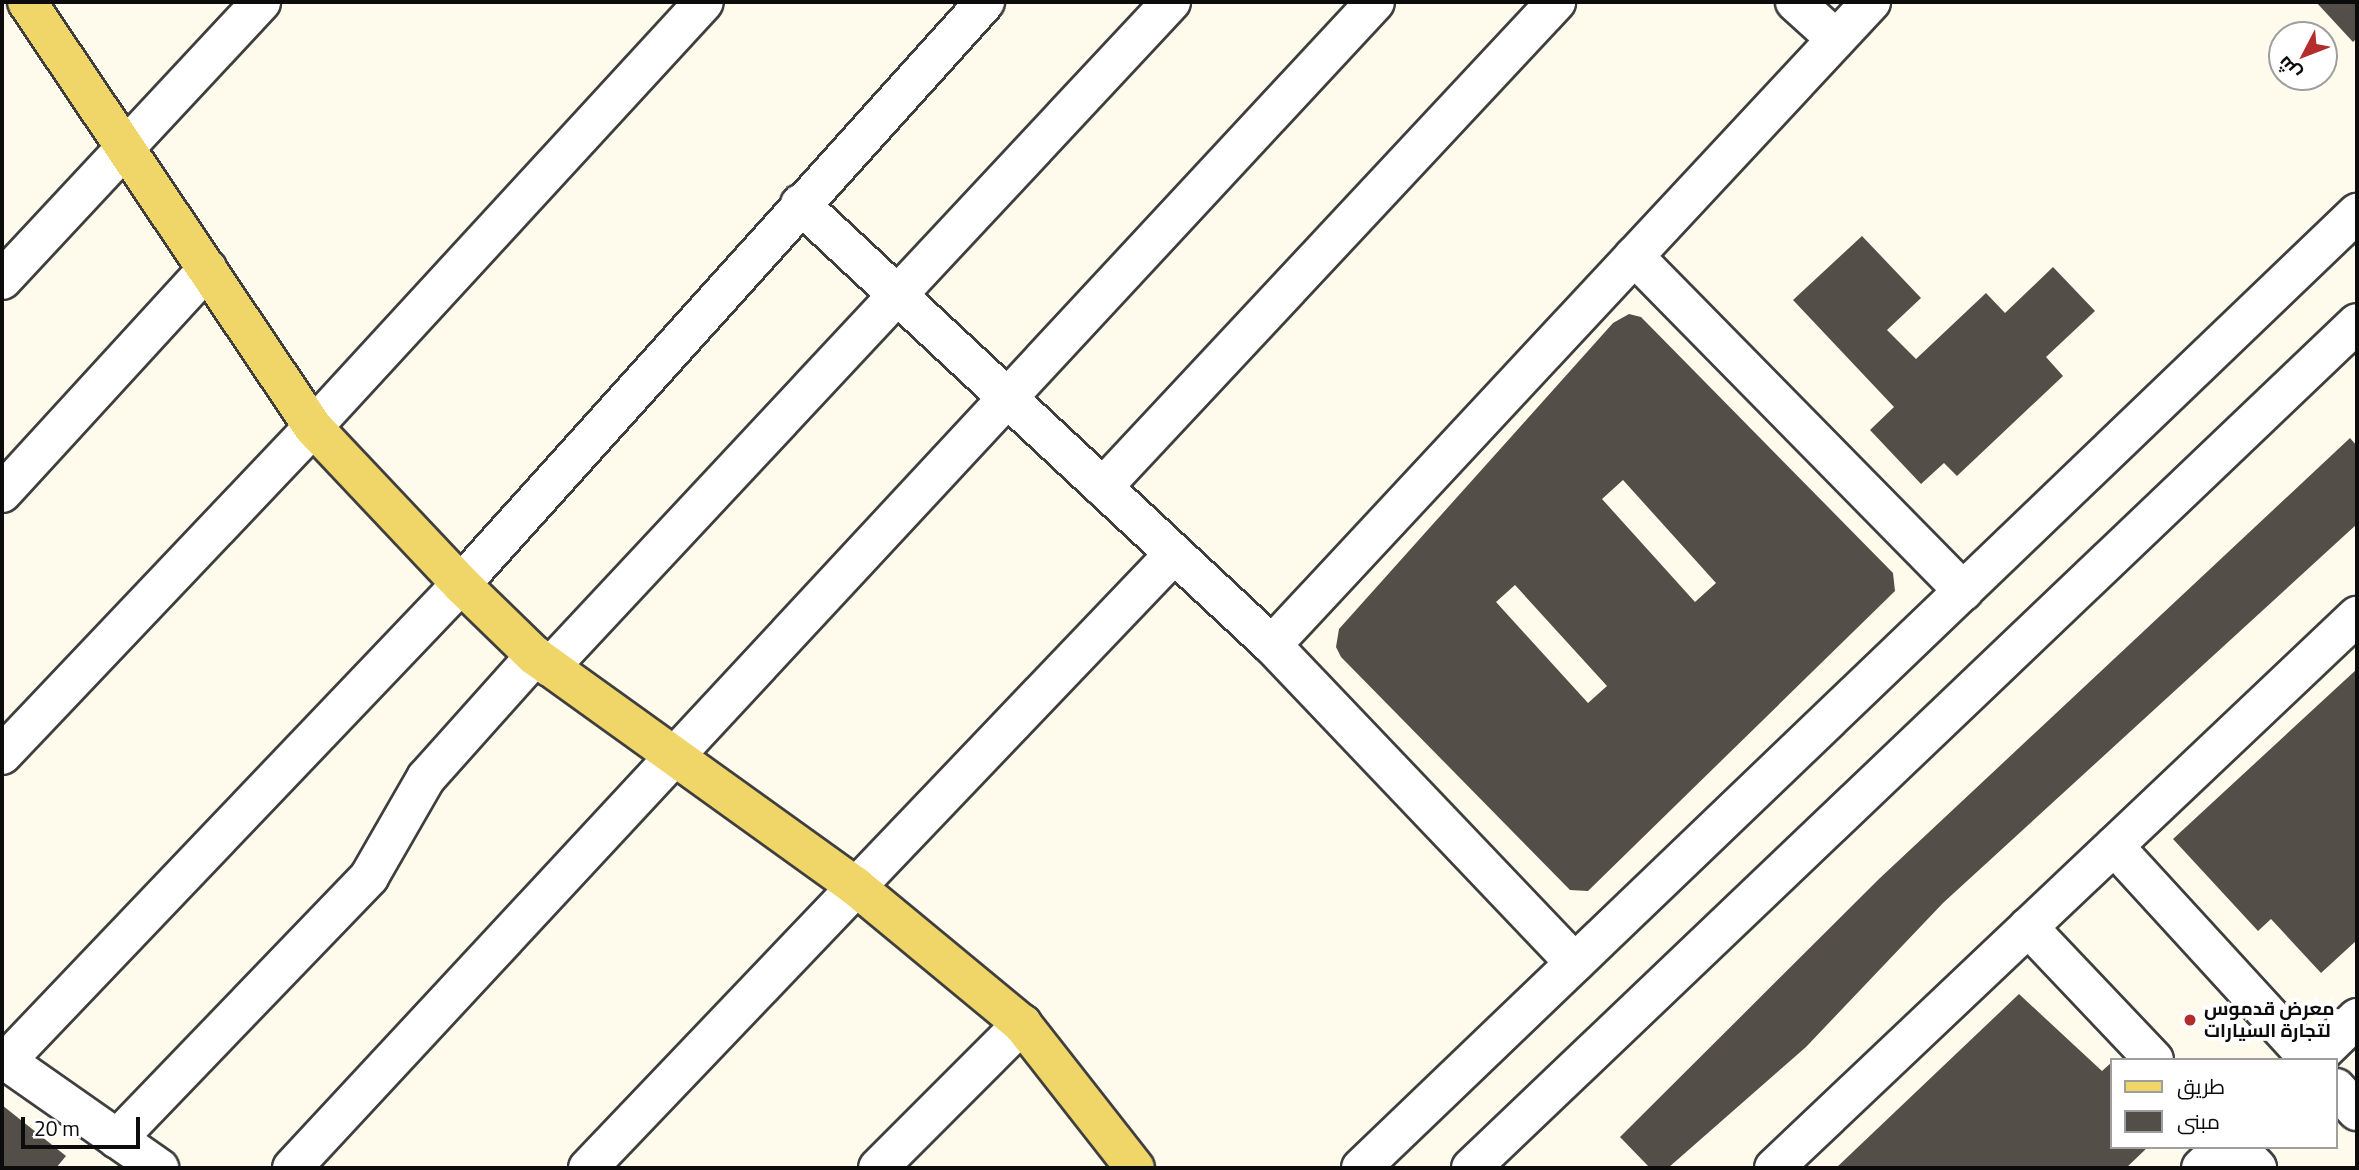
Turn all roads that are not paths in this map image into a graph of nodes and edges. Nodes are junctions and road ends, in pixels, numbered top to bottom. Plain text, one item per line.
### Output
1 (27, 2) edge
2 (261, 2) edge
3 (704, 2) edge
4 (985, 2) edge
5 (1171, 2) edge
6 (1375, 2) edge
7 (1556, 2) edge
8 (1795, 2) edge
9 (1871, 2) edge
10 (1836, 39) junction
11 (127, 149) junction
12 (800, 204) junction
13 (2357, 213) edge
14 (1634, 256) junction
15 (207, 269) junction
16 (2, 280) edge
17 (898, 295) junction
18 (2357, 323) edge
19 (1007, 397) junction
20 (313, 427) junction
21 (1104, 487) junction
22 (2, 494) edge
23 (1174, 554) junction
24 (461, 584) junction
25 (1963, 591) junction
26 (2357, 616) edge
27 (1272, 645) junction
28 (543, 662) junction
29 (2, 755) edge
30 (674, 756) junction
31 (2114, 846) junction
32 (855, 886) junction
33 (2028, 927) junction
34 (1575, 963) junction
35 (2357, 1018) edge
36 (1022, 1024) junction
37 (2152, 1058) edge
38 (2310, 1058) edge
39 (2314, 1058) edge
40 (4, 1060) edge
41 (2338, 1090) edge
42 (2357, 1111) edge
43 (2221, 1149) edge
44 (2240, 1149) edge
45 (140, 1159) edge
46 (292, 1168) edge
47 (588, 1168) edge
48 (878, 1168) edge
49 (1135, 1168) edge
50 (1362, 1168) edge
51 (1471, 1168) edge
52 (1774, 1168) edge
53 (2201, 1168) edge
54 (2258, 1168) edge

1 - 11 main road
2 - 11 street
3 - 20 street
4 - 12 street
5 - 17 street
6 - 19 street
7 - 21 street
8 - 10 street
9 - 10 street
10 - 14 street
11 - 15 main road
11 - 16 street
12 - 17 street
12 - 24 street
13 - 25 street
14 - 25 street
14 - 27 street
15 - 20 main road
15 - 22 street
17 - 19 street
17 - 28 street
18 - 51 street
19 - 21 street
19 - 30 street
20 - 24 main road
20 - 29 street
21 - 23 street
23 - 27 street
23 - 32 street
24 - 28 main road
24 - 40 street
25 - 34 street
26 - 31 street
27 - 34 street
28 - 30 main road
28 - 45 street
30 - 32 main road
30 - 46 street
31 - 33 street
31 - 38 street
32 - 36 main road
32 - 47 street
33 - 37 street
33 - 52 street
34 - 50 street
35 - 39 street
36 - 48 street
36 - 49 main road
40 - 45 street
41 - 42 street
43 - 53 street
44 - 54 street

